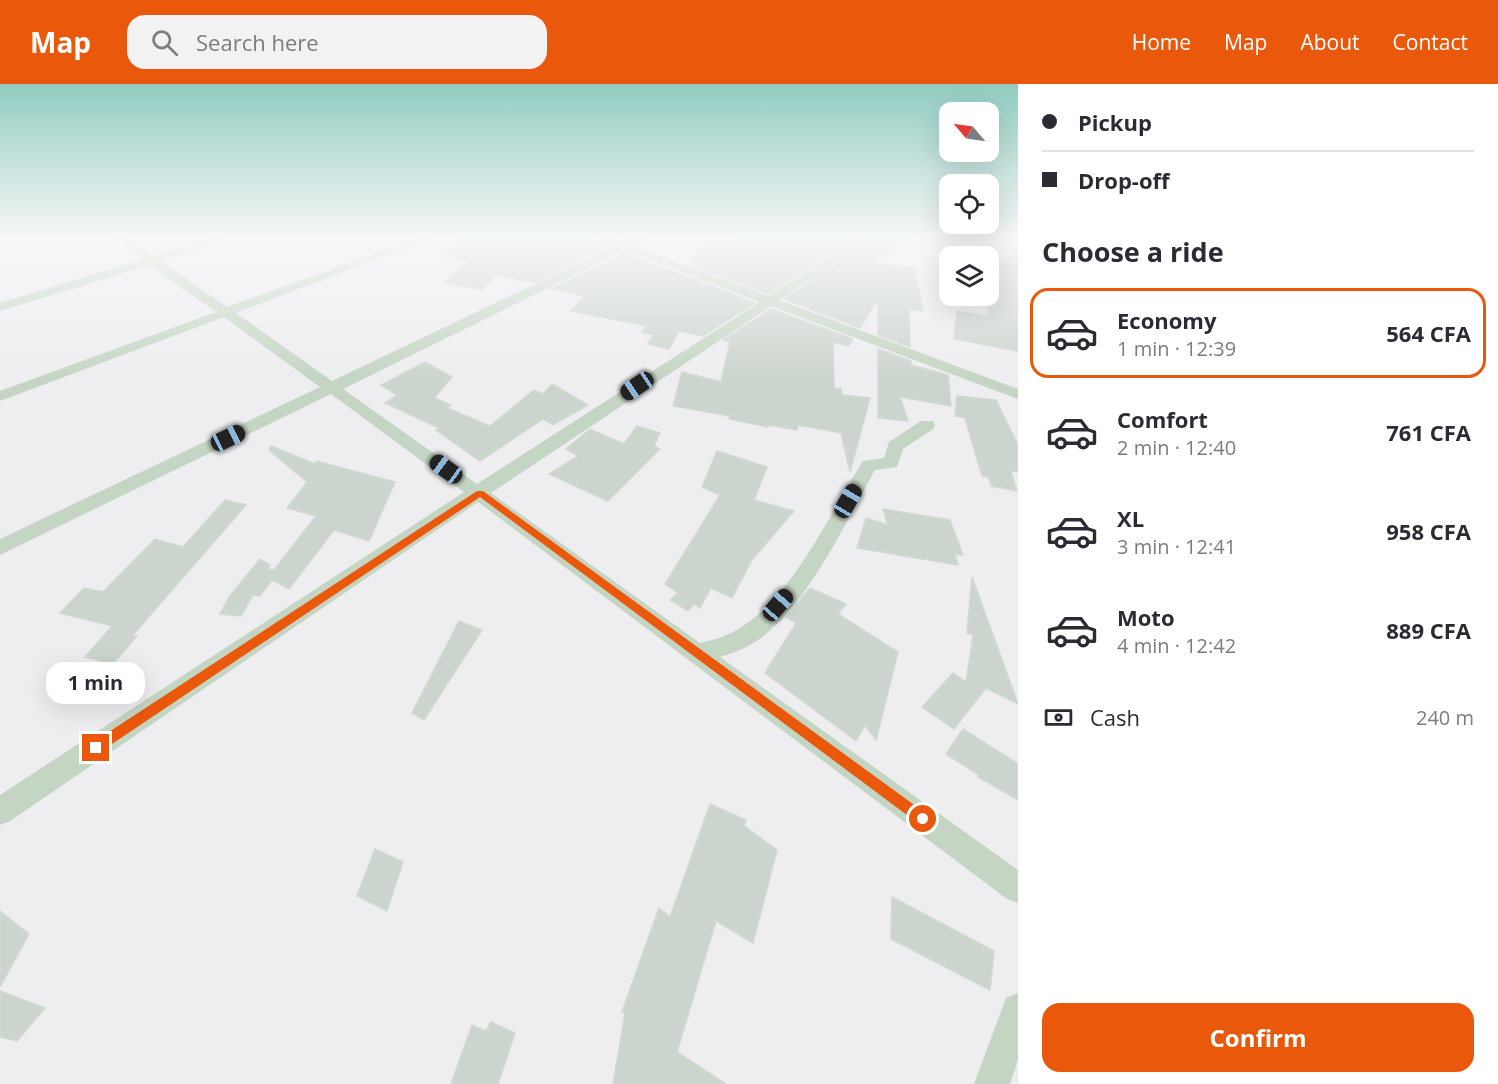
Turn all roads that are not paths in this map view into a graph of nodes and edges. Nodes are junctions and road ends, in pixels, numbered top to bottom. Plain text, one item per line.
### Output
1 (72, 285) edge
2 (186, 285) edge
3 (303, 285) edge
4 (544, 285) edge
5 (728, 285) edge
6 (797, 285) edge
7 (772, 301) junction
8 (0, 307) edge
9 (227, 313) junction
10 (332, 387) junction
11 (1018, 394) edge
12 (0, 396) edge
13 (927, 425) dead end
14 (480, 493) junction
15 (0, 548) edge
16 (696, 654) junction
17 (0, 811) edge
18 (1018, 888) edge
19 (1018, 1010) edge
20 (992, 1084) edge

1 - 8 street
2 - 9 street
3 - 9 street
4 - 10 street
5 - 7 street
6 - 7 street
7 - 11 street
7 - 14 street
9 - 10 street
9 - 12 street
10 - 14 street
10 - 15 street
13 - 16 street
14 - 16 street
14 - 17 street
16 - 18 street
19 - 20 street

